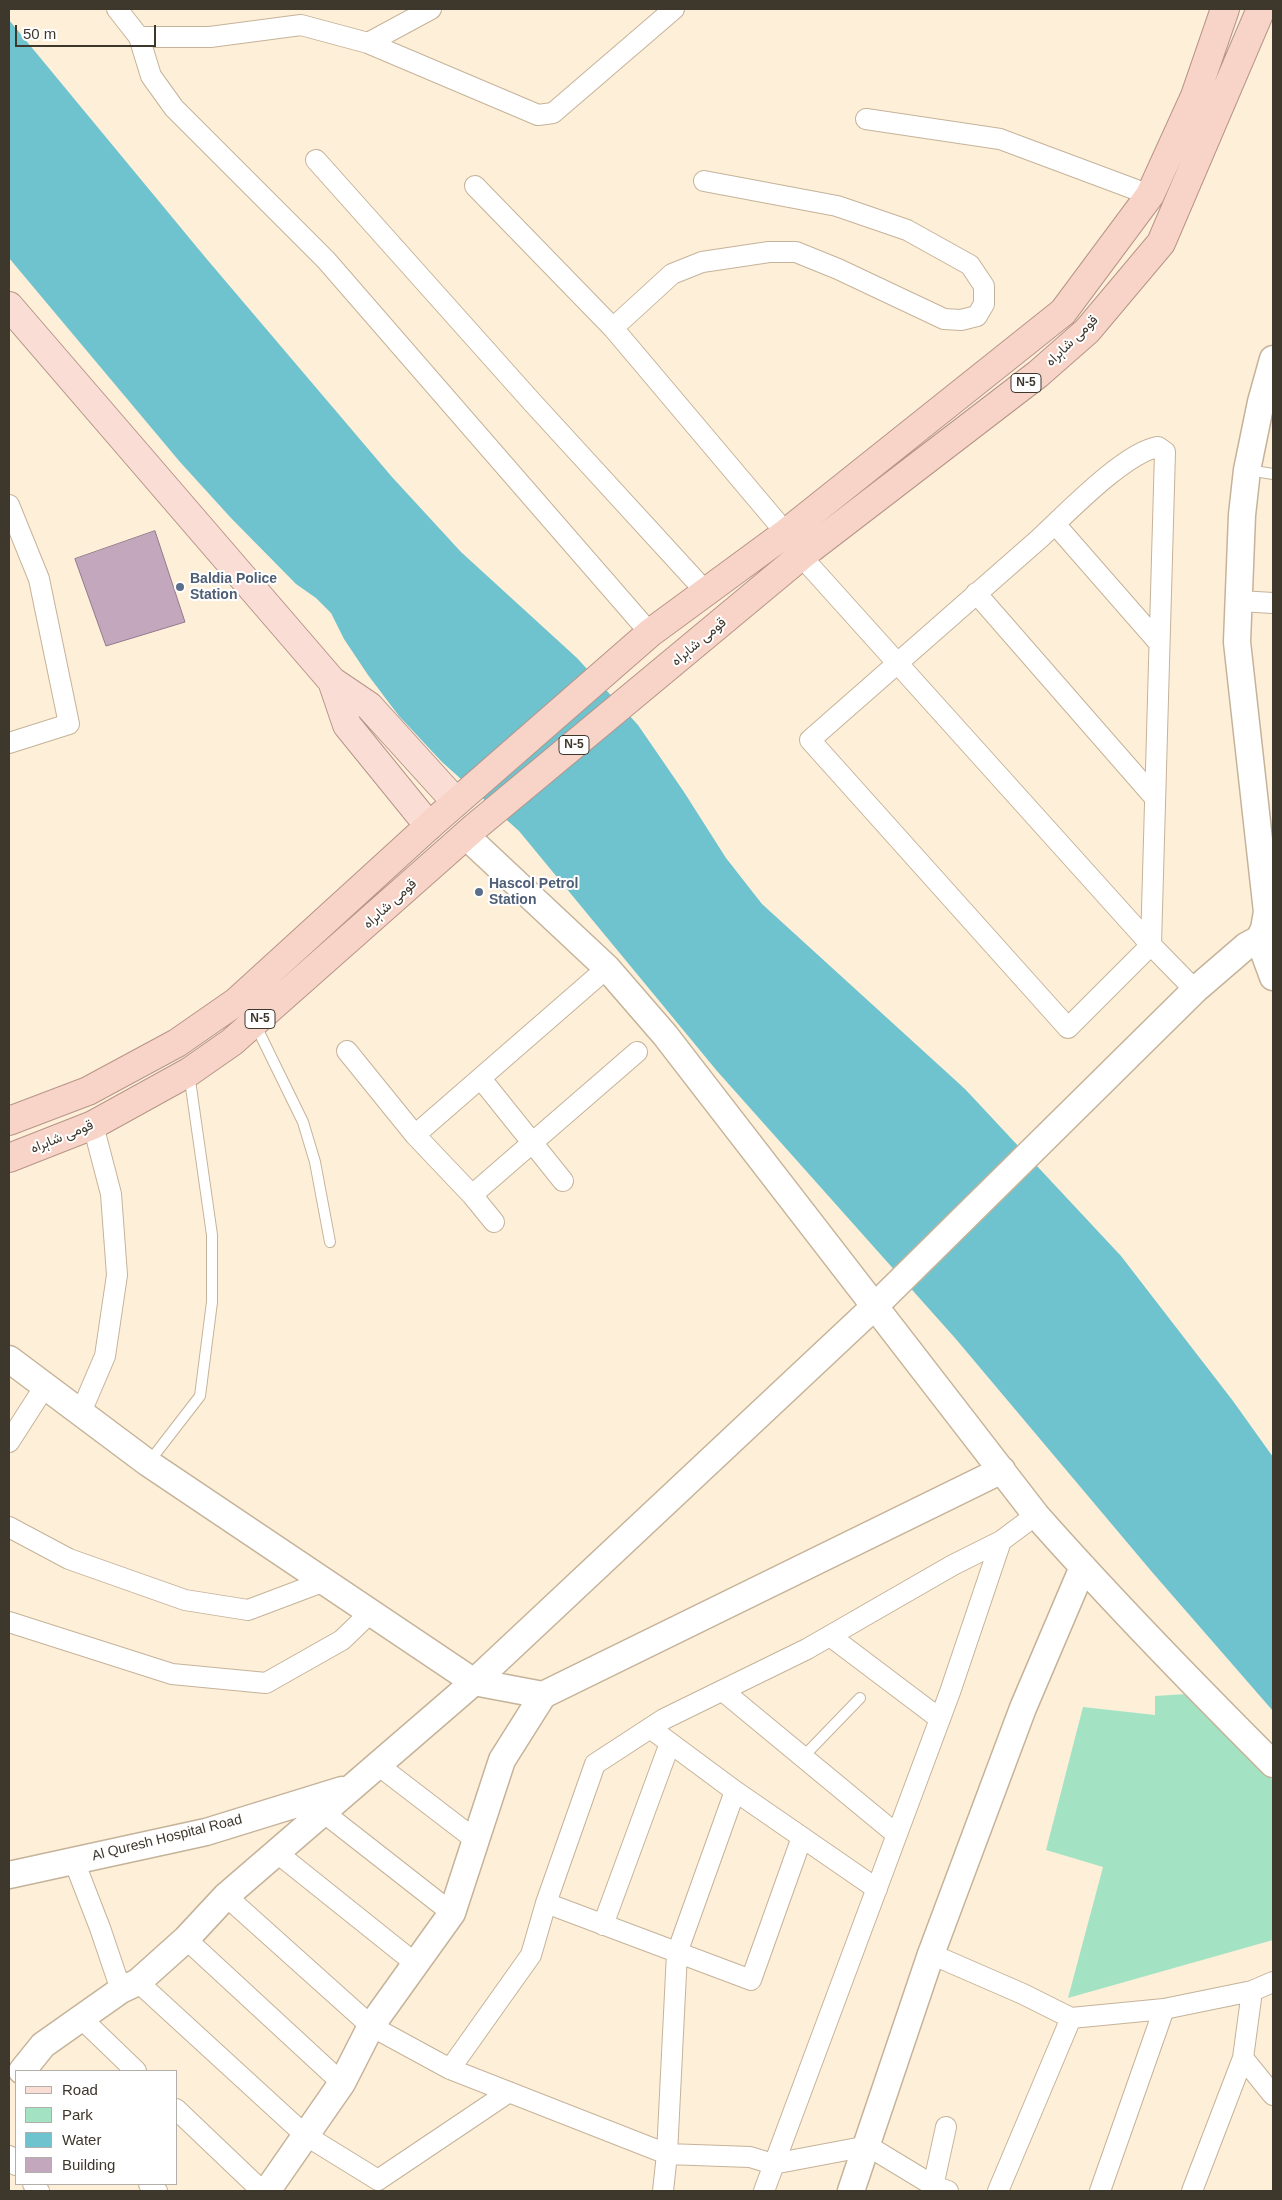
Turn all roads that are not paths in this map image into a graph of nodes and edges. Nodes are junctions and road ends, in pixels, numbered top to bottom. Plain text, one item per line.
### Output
1 (117, 9) edge
2 (431, 9) edge
3 (674, 9) edge
4 (1226, 9) edge
5 (1261, 9) edge
6 (140, 37) junction
7 (368, 43) junction
8 (866, 119) dead end
9 (316, 160) dead end
10 (704, 181) dead end
11 (475, 186) dead end
12 (1150, 195) junction
13 (9, 306) edge
14 (613, 328) junction
15 (1016, 349) junction
16 (1273, 359) edge
17 (1038, 374) junction
18 (1267, 403) edge
19 (1247, 470) junction
20 (1273, 474) edge
21 (9, 506) edge
22 (1055, 524) junction
23 (786, 533) junction
24 (801, 556) junction
25 (706, 592) junction
26 (976, 593) junction
27 (1239, 601) junction
28 (1273, 602) edge
29 (650, 633) junction
30 (1159, 643) junction
31 (898, 662) junction
32 (332, 681) junction
33 (9, 743) edge
34 (460, 798) junction
35 (1155, 798) junction
36 (429, 826) junction
37 (471, 832) junction
38 (1266, 930) edge
39 (1151, 945) junction
40 (607, 968) junction
41 (1273, 977) edge
42 (1195, 990) junction
43 (236, 1002) junction
44 (255, 1023) junction
45 (347, 1051) dead end
46 (637, 1052) dead end
47 (189, 1072) junction
48 (482, 1080) junction
49 (9, 1121) edge
50 (93, 1125) junction
51 (415, 1136) junction
52 (533, 1143) junction
53 (9, 1158) edge
54 (563, 1181) dead end
55 (472, 1195) junction
56 (494, 1222) dead end
57 (330, 1242) dead end
58 (875, 1306) junction
59 (9, 1359) edge
60 (46, 1386) junction
61 (81, 1412) junction
62 (9, 1442) edge
63 (148, 1463) junction
64 (1002, 1470) junction
65 (1036, 1515) junction
66 (9, 1527) edge
67 (1001, 1541) junction
68 (1083, 1567) junction
69 (325, 1581) junction
70 (372, 1612) junction
71 (9, 1622) edge
72 (830, 1636) junction
73 (474, 1682) junction
74 (723, 1691) junction
75 (543, 1695) junction
76 (860, 1698) dead end
77 (940, 1719) junction
78 (650, 1728) junction
79 (670, 1743) junction
80 (803, 1757) junction
81 (1273, 1764) edge
82 (378, 1765) junction
83 (352, 1787) junction
84 (736, 1791) junction
85 (323, 1812) junction
86 (896, 1834) junction
87 (802, 1837) junction
88 (477, 1841) junction
89 (276, 1852) junction
90 (74, 1861) junction
91 (9, 1875) edge
92 (876, 1889) junction
93 (226, 1896) junction
94 (546, 1903) junction
95 (452, 1913) junction
96 (603, 1925) junction
97 (186, 1939) junction
98 (676, 1953) junction
99 (931, 1954) junction
100 (416, 1964) junction
101 (1273, 1982) edge
102 (129, 1986) junction
103 (1252, 1991) junction
104 (1164, 2009) junction
105 (81, 2018) junction
106 (1071, 2018) junction
107 (371, 2026) junction
108 (1243, 2058) junction
109 (450, 2069) junction
110 (26, 2070) edge
111 (135, 2070) edge
112 (342, 2083) junction
113 (509, 2092) junction
114 (1273, 2095) edge
115 (178, 2112) edge
116 (946, 2127) dead end
117 (305, 2135) junction
118 (868, 2146) junction
119 (668, 2154) junction
120 (773, 2164) junction
121 (938, 2189) edge
122 (262, 2191) edge
123 (267, 2191) edge
124 (663, 2191) edge
125 (764, 2191) edge
126 (851, 2191) edge
127 (998, 2191) edge
128 (1100, 2191) edge
129 (1192, 2191) edge

1 - 6 street
2 - 7 street
3 - 7 street
4 - 12 highway, قومی شاہراہ / N-5
5 - 17 highway, قومی شاہراہ / N-5
6 - 7 street
6 - 29 street
8 - 12 street
9 - 25 street
10 - 14 street
11 - 14 street
12 - 15 highway, قومی شاہراہ / N-5
13 - 32 main road
14 - 23 street
15 - 17 highway
15 - 23 highway, قومی شاہراہ / N-5
16 - 18 street
17 - 24 highway, قومی شاہراہ / N-5
18 - 19 street
19 - 20 lane
19 - 27 street
21 - 33 street
22 - 26 street
22 - 30 street
22 - 30 street
23 - 25 highway, قومی شاہراہ / N-5
24 - 31 street
24 - 37 highway, قومی شاہراہ / N-5
25 - 29 highway, قومی شاہراہ / N-5
26 - 31 street
26 - 35 street
27 - 28 street
27 - 38 street
29 - 34 highway, قومی شاہراہ / N-5
30 - 35 street
31 - 39 street
31 - 39 street
32 - 34 main road
32 - 36 main road
34 - 36 highway, قومی شاہراہ / N-5
35 - 39 street
36 - 43 highway, قومی شاہراہ / N-5
37 - 40 street
37 - 44 highway, قومی شاہراہ / N-5
38 - 41 street
38 - 42 street
39 - 42 street
40 - 48 street
40 - 58 street
42 - 58 street
43 - 44 highway
43 - 49 highway, قومی شاہراہ / N-5
44 - 47 highway, قومی شاہراہ / N-5
44 - 57 lane
45 - 51 street
46 - 52 street
47 - 50 highway, قومی شاہراہ / N-5
47 - 63 lane
48 - 51 street
48 - 52 street
50 - 53 highway, قومی شاہراہ / N-5
50 - 61 street
51 - 55 street
52 - 54 street
52 - 55 street
55 - 56 street
58 - 64 street
58 - 73 street
59 - 60 street
60 - 61 street
60 - 62 street
61 - 63 street
63 - 69 street
64 - 65 street
64 - 75 street
65 - 67 street
65 - 68 street
66 - 69 street
67 - 72 street
67 - 77 street
68 - 81 street
68 - 99 street
69 - 70 street
70 - 71 street
70 - 73 street
72 - 74 street
72 - 77 street
73 - 75 street
73 - 82 street
74 - 78 street
74 - 80 street
75 - 88 street
76 - 80 lane
77 - 86 street
78 - 79 street
78 - 94 street
79 - 84 street
79 - 96 street
80 - 86 street
82 - 83 street
82 - 88 street
83 - 85 street
83 - 90 street, Al Quresh Hospital Road
84 - 87 street
84 - 98 street
85 - 89 street
85 - 95 street
86 - 92 street
87 - 92 street
87 - 98 street
88 - 95 street
89 - 93 street
89 - 100 street
90 - 91 street, Al Quresh Hospital Road
90 - 102 street
92 - 120 street
93 - 97 street
93 - 107 street
94 - 96 street
94 - 109 street
95 - 100 street
96 - 98 street
97 - 102 street
97 - 112 street
98 - 119 street
99 - 106 street
99 - 118 street
100 - 107 street
101 - 103 street
102 - 105 street
102 - 117 street
103 - 104 street
103 - 108 street
104 - 106 street
104 - 128 street
105 - 110 street
105 - 111 street
106 - 127 street
107 - 109 street
107 - 112 street
108 - 114 street
108 - 129 street
109 - 113 street
112 - 117 street
113 - 117 street
113 - 119 street
115 - 122 street
116 - 121 street
117 - 123 street
118 - 120 street
118 - 121 street
118 - 126 street
119 - 120 street
119 - 124 street
120 - 125 street

